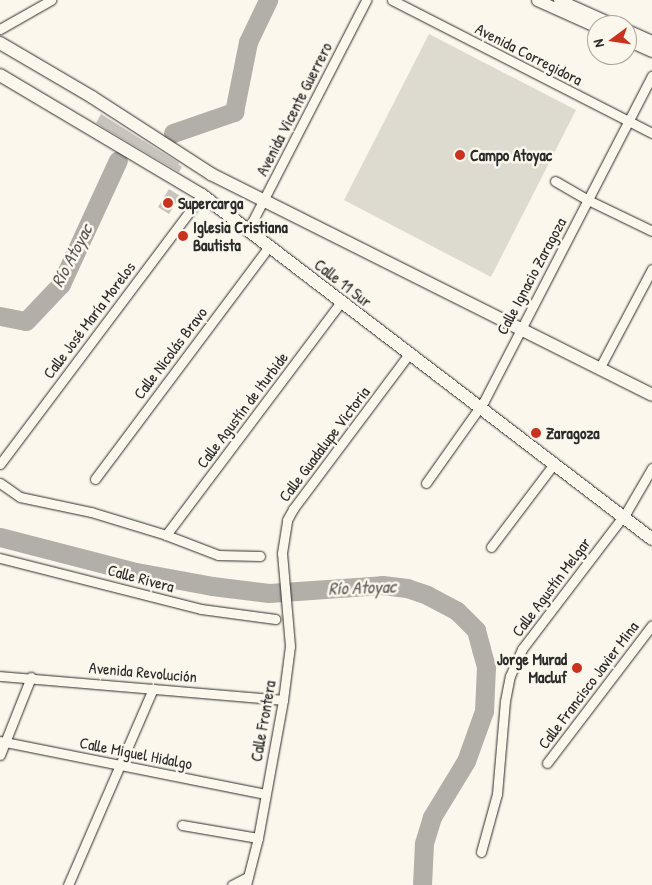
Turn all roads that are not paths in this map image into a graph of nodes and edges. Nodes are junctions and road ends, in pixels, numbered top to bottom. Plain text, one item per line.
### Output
1 (51, 0) edge
2 (366, 0) edge
3 (392, 0) edge
4 (536, 0) edge
5 (559, 0) edge
6 (593, 15) edge
7 (587, 23) edge
8 (0, 29) edge
9 (637, 35) edge
10 (652, 42) edge
11 (0, 43) edge
12 (637, 44) edge
13 (652, 51) edge
14 (0, 75) edge
15 (652, 76) edge
16 (627, 122) junction
17 (652, 133) edge
18 (555, 181) dead end
19 (202, 195) junction
20 (588, 200) junction
21 (264, 202) junction
22 (248, 230) junction
23 (652, 232) edge
24 (269, 246) junction
25 (652, 269) edge
26 (342, 302) junction
27 (519, 330) junction
28 (410, 354) junction
29 (600, 369) junction
30 (652, 395) edge
31 (480, 407) junction
32 (0, 464) edge
33 (553, 465) junction
34 (652, 468) edge
35 (95, 479) dead end
36 (0, 483) edge
37 (426, 483) dead end
38 (623, 517) junction
39 (166, 535) junction
40 (652, 539) edge
41 (491, 547) dead end
42 (260, 556) dead end
43 (0, 558) edge
44 (282, 560) joint
45 (275, 619) dead end
46 (652, 625) edge
47 (0, 676) edge
48 (32, 677) junction
49 (153, 688) junction
50 (283, 700) junction
51 (2, 741) edge
52 (0, 755) edge
53 (547, 763) dead end
54 (120, 764) junction
55 (266, 794) junction
56 (182, 825) dead end
57 (258, 838) junction
58 (481, 852) dead end
59 (247, 881) edge
60 (68, 885) edge
61 (232, 885) edge

1 - 8 street
2 - 21 street, Avenida Vicente Guerrero
3 - 16 street, Avenida Corregidora
4 - 7 main road
5 - 6 main road
9 - 10 main road
11 - 21 main road, Calle 11 Sur
12 - 13 main road
14 - 19 main road, Calle 11 Sur
15 - 16 street, Calle Ignacio Zaragoza
16 - 17 street, Avenida Corregidora
16 - 20 street, Calle Ignacio Zaragoza
18 - 20 street
19 - 22 main road, Calle 11 Sur
19 - 32 street, Calle José María Morelos
20 - 23 street
20 - 27 street, Calle Ignacio Zaragoza
21 - 22 street, Avenida Vicente Guerrero
21 - 27 main road, Calle 11 Sur
22 - 24 main road, Calle 11 Sur
24 - 26 main road, Calle 11 Sur
24 - 35 street, Calle Nicolás Bravo
25 - 29 street
26 - 28 main road, Calle 11 Sur
26 - 39 street, Calle Agustín de Iturbide
27 - 29 main road, Calle 11 Sur
27 - 31 street, Calle Ignacio Zaragoza
28 - 31 main road, Calle 11 Sur
28 - 44 street, Calle Guadalupe Victoria
29 - 30 main road, Calle 11 Sur
31 - 33 main road, Calle 11 Sur
31 - 37 street, Calle Ignacio Zaragoza
33 - 38 main road, Calle 11 Sur
33 - 41 street
34 - 38 street, Calle Agustín Melgar
36 - 39 street
38 - 40 main road, Calle 11 Sur
38 - 58 street, Calle Agustín Melgar
39 - 42 street
43 - 45 street, Calle Rivera
44 - 50 street, Calle Frontera
46 - 53 street, Calle Francisco Javier Mina
47 - 48 street, Avenida Revolución
48 - 49 street, Avenida Revolución
48 - 51 street
49 - 50 street, Avenida Revolución
49 - 54 street
50 - 55 street, Calle Frontera
51 - 52 street
51 - 54 street, Calle Miguel Hidalgo
54 - 55 street, Calle Miguel Hidalgo
54 - 60 street
55 - 57 street, Calle Frontera
56 - 57 street
57 - 59 street, Calle Frontera
59 - 61 street

